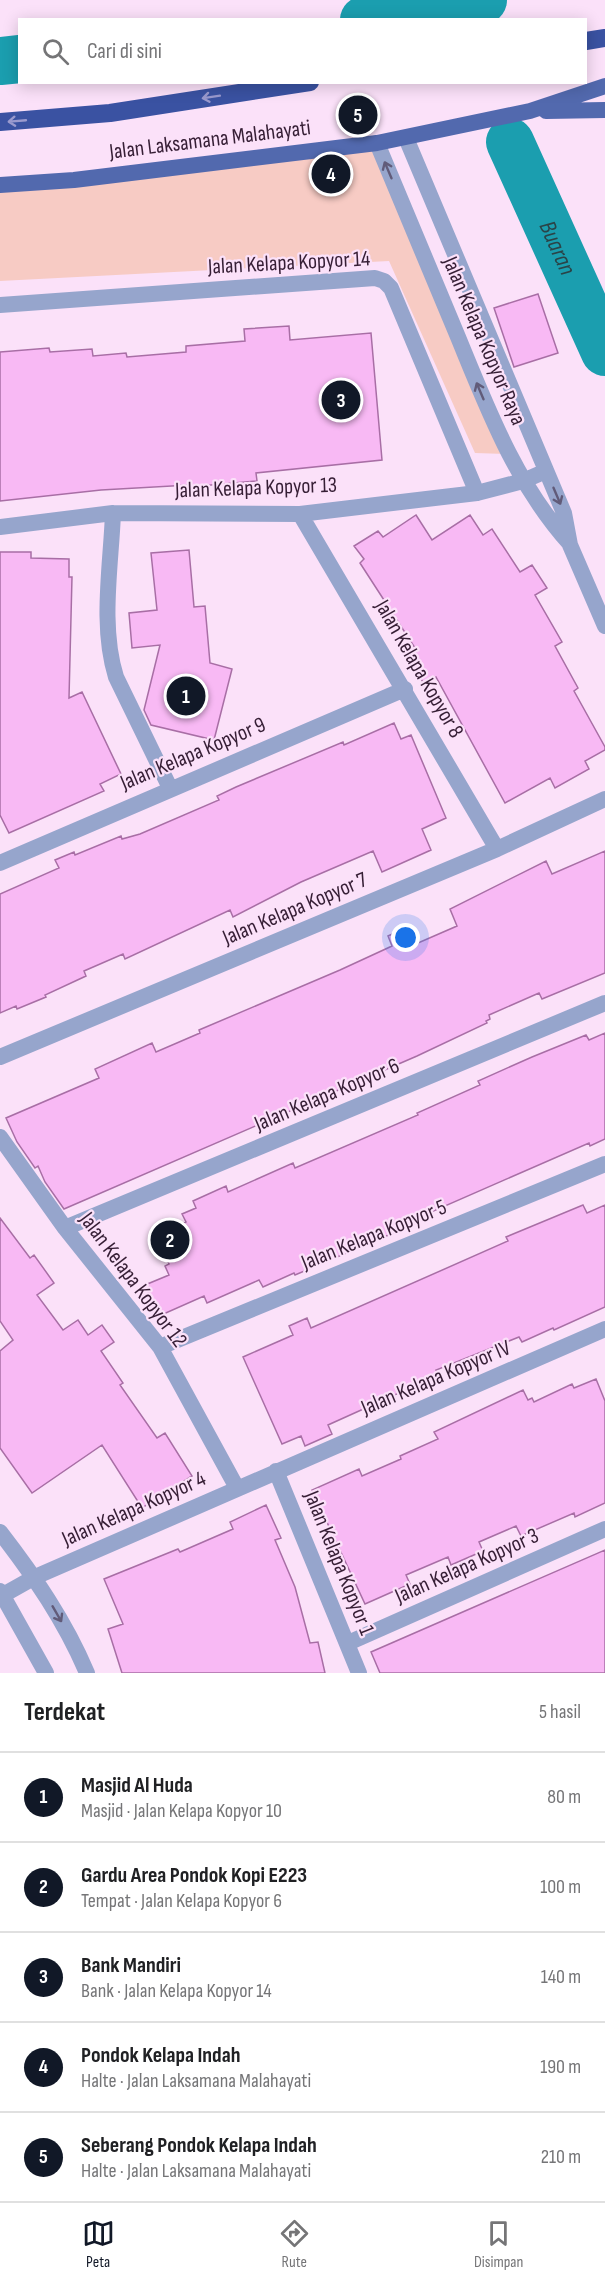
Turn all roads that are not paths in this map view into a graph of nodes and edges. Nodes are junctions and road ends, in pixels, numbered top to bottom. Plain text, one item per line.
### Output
1 (605, 38) edge
2 (587, 41) edge
3 (297, 84) edge
4 (605, 86) edge
5 (605, 110) edge
6 (530, 111) junction
7 (0, 122) edge
8 (406, 138) junction
9 (377, 143) junction
10 (0, 185) edge
11 (0, 305) edge
12 (546, 471) junction
13 (523, 481) junction
14 (477, 494) junction
15 (113, 513) junction
16 (300, 514) junction
17 (0, 527) edge
18 (570, 545) junction
19 (605, 626) edge
20 (405, 689) junction
21 (171, 788) junction
22 (605, 799) edge
23 (497, 849) junction
24 (0, 863) edge
25 (605, 1003) edge
26 (0, 1057) edge
27 (0, 1137) edge
28 (605, 1164) edge
29 (65, 1228) junction
30 (605, 1329) edge
31 (160, 1347) junction
32 (280, 1469) junction
33 (237, 1488) junction
34 (605, 1529) edge
35 (0, 1532) edge
36 (35, 1577) junction
37 (1, 1593) edge
38 (348, 1644) junction
39 (41, 1671) edge
40 (87, 1673) edge
41 (359, 1673) edge

1 - 2 highway
3 -> 7 highway
4 - 6 main road, Jalan Laksamana Malahayati
5 - 6 main road, Jalan Laksamana Malahayati
6 - 8 main road, Jalan Laksamana Malahayati
8 - 9 main road, Jalan Laksamana Malahayati
8 - 12 street, Jalan Kelapa Kopyor Raya
9 - 10 main road, Jalan Laksamana Malahayati
13 -> 9 street, Jalan Kelapa Kopyor Raya
11 - 14 street, Jalan Kelapa Kopyor 14
12 - 13 street, Jalan Kelapa Kopyor 13
12 -> 18 street, Jalan Kelapa Kopyor Raya
13 - 14 street, Jalan Kelapa Kopyor 13
13 - 18 street, Jalan Kelapa Kopyor Raya
14 - 16 street, Jalan Kelapa Kopyor 13
15 - 16 street, Jalan Kelapa Kopyor 13
15 - 17 street, Jalan Kelapa Kopyor 13
15 - 21 street
16 - 20 street, Jalan Kelapa Kopyor 8
18 - 19 street, Jalan Kelapa Kopyor Raya
20 - 21 street, Jalan Kelapa Kopyor 9
20 - 23 street, Jalan Kelapa Kopyor 8
21 - 24 street, Jalan Kelapa Kopyor 9
22 - 23 street, Jalan Kelapa Kopyor 7
23 - 26 street, Jalan Kelapa Kopyor 7
25 - 29 street, Jalan Kelapa Kopyor 6
27 - 29 street, Jalan Kelapa Kopyor 12
28 - 31 street, Jalan Kelapa Kopyor 5
29 - 31 street, Jalan Kelapa Kopyor 12
30 - 32 street, Jalan Kelapa Kopyor IV
31 - 33 street, Jalan Kelapa Kopyor 12
32 - 33 street, Jalan Kelapa Kopyor 4
32 - 38 street, Jalan Kelapa Kopyor 1
33 - 36 street, Jalan Kelapa Kopyor 4
34 - 38 street, Jalan Kelapa Kopyor 3
35 - 36 street
36 - 37 street, Jalan Kelapa Kopyor 4
36 -> 40 street
37 - 39 street
38 - 41 street, Jalan Kelapa Kopyor 1

